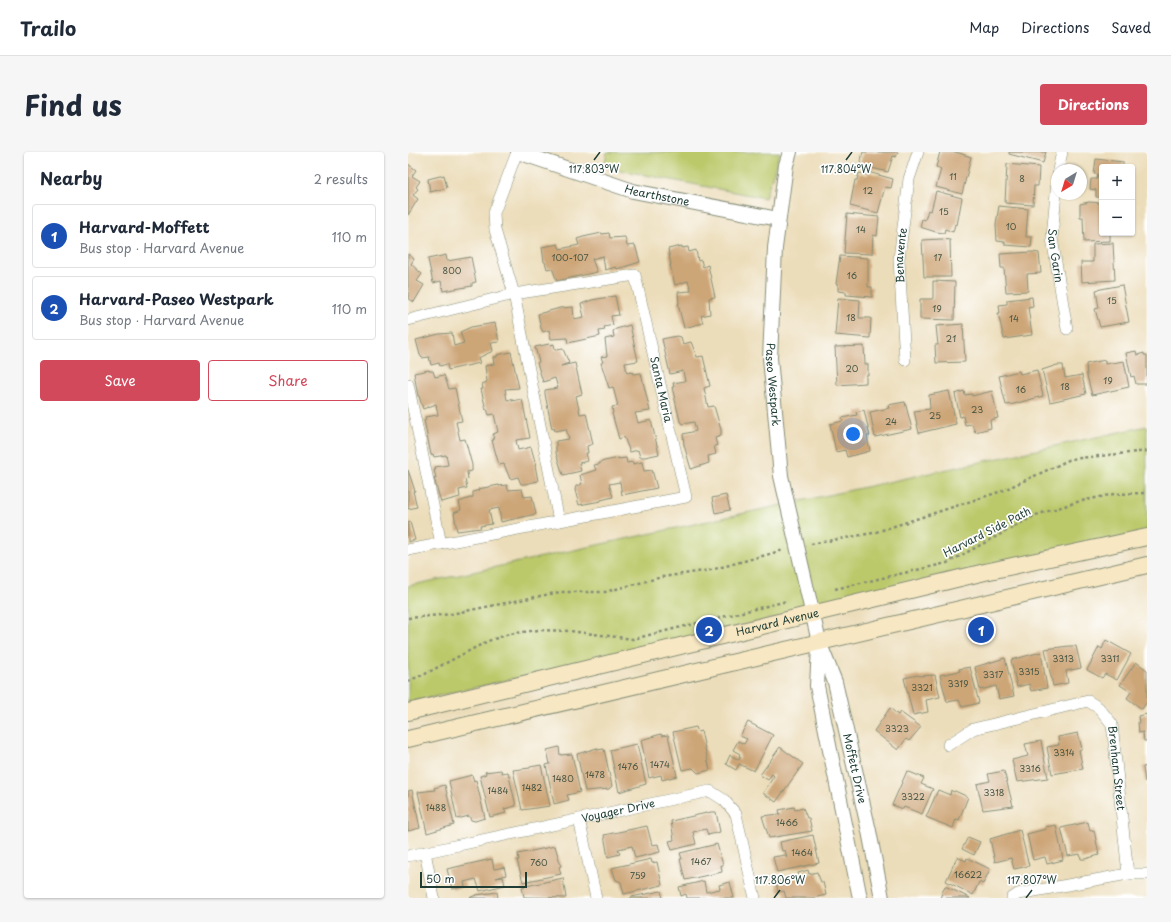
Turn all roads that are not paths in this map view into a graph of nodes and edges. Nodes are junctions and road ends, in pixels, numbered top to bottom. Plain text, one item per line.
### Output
1 (517, 152) edge
2 (790, 152) edge
3 (918, 152) edge
4 (1062, 152) edge
5 (1059, 164) edge
6 (1055, 200) edge
7 (778, 219) junction
8 (514, 294) junction
9 (408, 320) edge
10 (1067, 329) dead end
11 (905, 360) dead end
12 (408, 384) edge
13 (559, 521) junction
14 (1147, 537) edge
15 (441, 544) junction
16 (408, 550) edge
17 (1147, 566) edge
18 (812, 615) junction
19 (819, 642) junction
20 (408, 712) edge
21 (408, 739) edge
22 (948, 745) dead end
23 (579, 819) junction
24 (425, 852) junction
25 (408, 856) edge
26 (1128, 874) junction
27 (1147, 874) edge
28 (434, 898) edge
29 (596, 898) edge
30 (754, 898) edge
31 (860, 898) edge
32 (882, 898) edge
33 (1012, 898) edge

1 - 7 street, Hearthstone
1 - 8 street
2 - 7 street, Paseo Westpark
3 - 11 street, Benavente
4 - 5 street
6 - 10 street, San Garin
7 - 18 street, Paseo Westpark
8 - 9 street, Santa Maria
8 - 13 street
8 - 13 street, Santa Maria
12 - 15 street
13 - 15 street, Santa Maria
14 - 18 main road, Harvard Avenue
15 - 16 street, Santa Maria
17 - 19 main road
18 - 19 street, Moffett Drive
18 - 20 main road, Harvard Avenue
19 - 21 main road
19 - 31 street, Moffett Drive
19 - 32 street, Moffett Drive
22 - 26 street, Brenham Street
23 - 24 street, Voyager Drive
23 - 29 street
23 - 30 street, Voyager Drive
24 - 25 street, Voyager Drive
24 - 28 street
26 - 27 street
26 - 33 street

